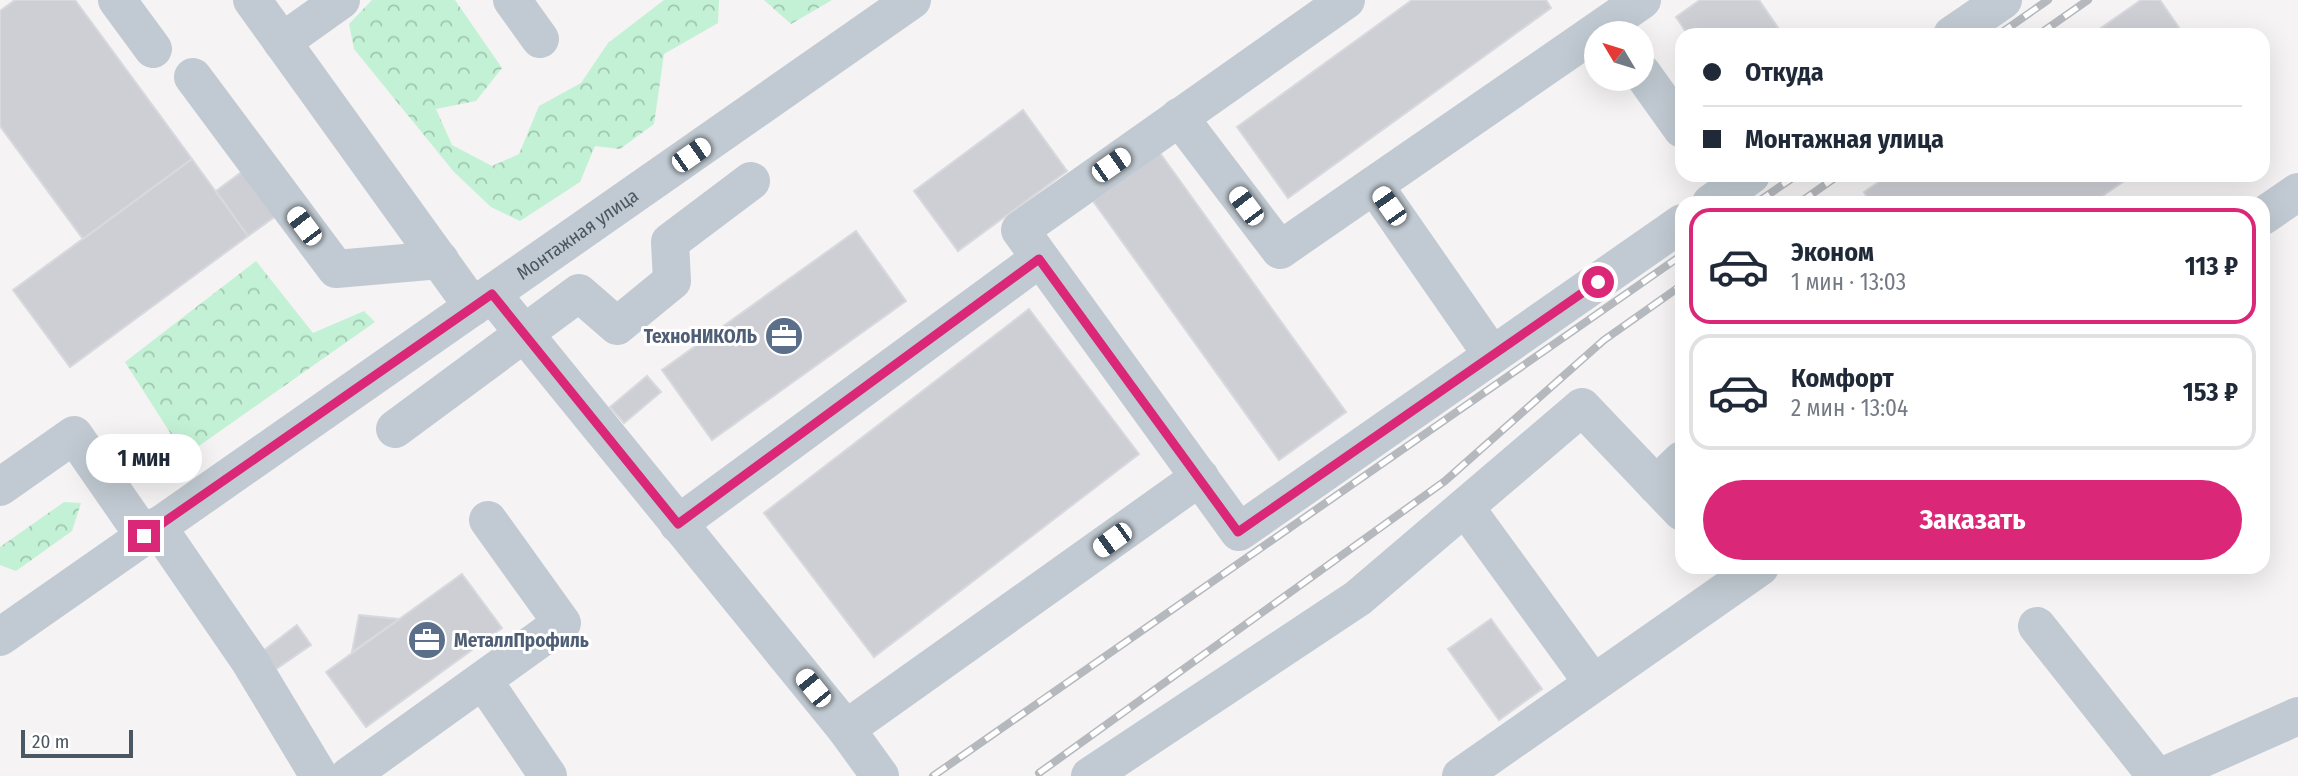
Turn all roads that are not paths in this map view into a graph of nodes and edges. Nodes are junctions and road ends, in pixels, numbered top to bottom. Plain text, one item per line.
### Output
1 (117, 0) edge
2 (252, 0) edge
3 (341, 0) edge
4 (512, 0) edge
5 (912, 0) edge
6 (1346, 0) edge
7 (1642, 0) edge
8 (2003, 0) edge
9 (1602, 19) edge
10 (1962, 28) edge
11 (540, 39) dead end
12 (282, 42) junction
13 (153, 49) dead end
14 (193, 77) dead end
15 (1654, 90) edge
16 (1179, 117) junction
17 (1675, 119) edge
18 (751, 181) dead end
19 (1374, 185) junction
20 (2298, 192) edge
21 (2270, 211) edge
22 (1675, 228) edge
23 (1039, 259) junction
24 (440, 260) junction
25 (483, 301) junction
26 (524, 335) junction
27 (1493, 355) junction
28 (395, 429) dead end
29 (1200, 477) junction
30 (1673, 486) edge
31 (0, 487) edge
32 (1465, 507) junction
33 (488, 520) dead end
34 (678, 524) junction
35 (151, 531) junction
36 (1742, 574) edge
37 (2036, 626) dead end
38 (0, 637) edge
39 (483, 680) junction
40 (1594, 683) junction
41 (2298, 716) edge
42 (846, 729) junction
43 (319, 776) edge
44 (349, 776) edge
45 (548, 776) edge
46 (880, 776) edge
47 (1090, 776) edge
48 (1461, 776) edge
49 (2156, 776) edge
50 (2163, 776) edge

1 - 13 street
2 - 12 street
3 - 12 street
4 - 11 street
5 - 25 street, Монтажная улица
6 - 16 street
7 - 9 street
8 - 10 street
9 - 19 street
12 - 24 street
14 - 24 street
15 - 17 street
16 - 19 street
16 - 23 street
18 - 26 street
19 - 27 street
20 - 21 street
22 - 27 street
23 - 29 street
23 - 34 street
24 - 25 street
25 - 26 street
25 - 35 street, Монтажная улица
26 - 28 street
26 - 34 street
27 - 29 street
29 - 42 street
30 - 32 street
31 - 35 street
32 - 40 street
32 - 47 street
33 - 39 street
34 - 42 street
35 - 38 street, Монтажная улица
35 - 43 street
36 - 40 street
37 - 49 street
39 - 44 street
39 - 45 street
40 - 48 street
41 - 50 street
42 - 46 street

